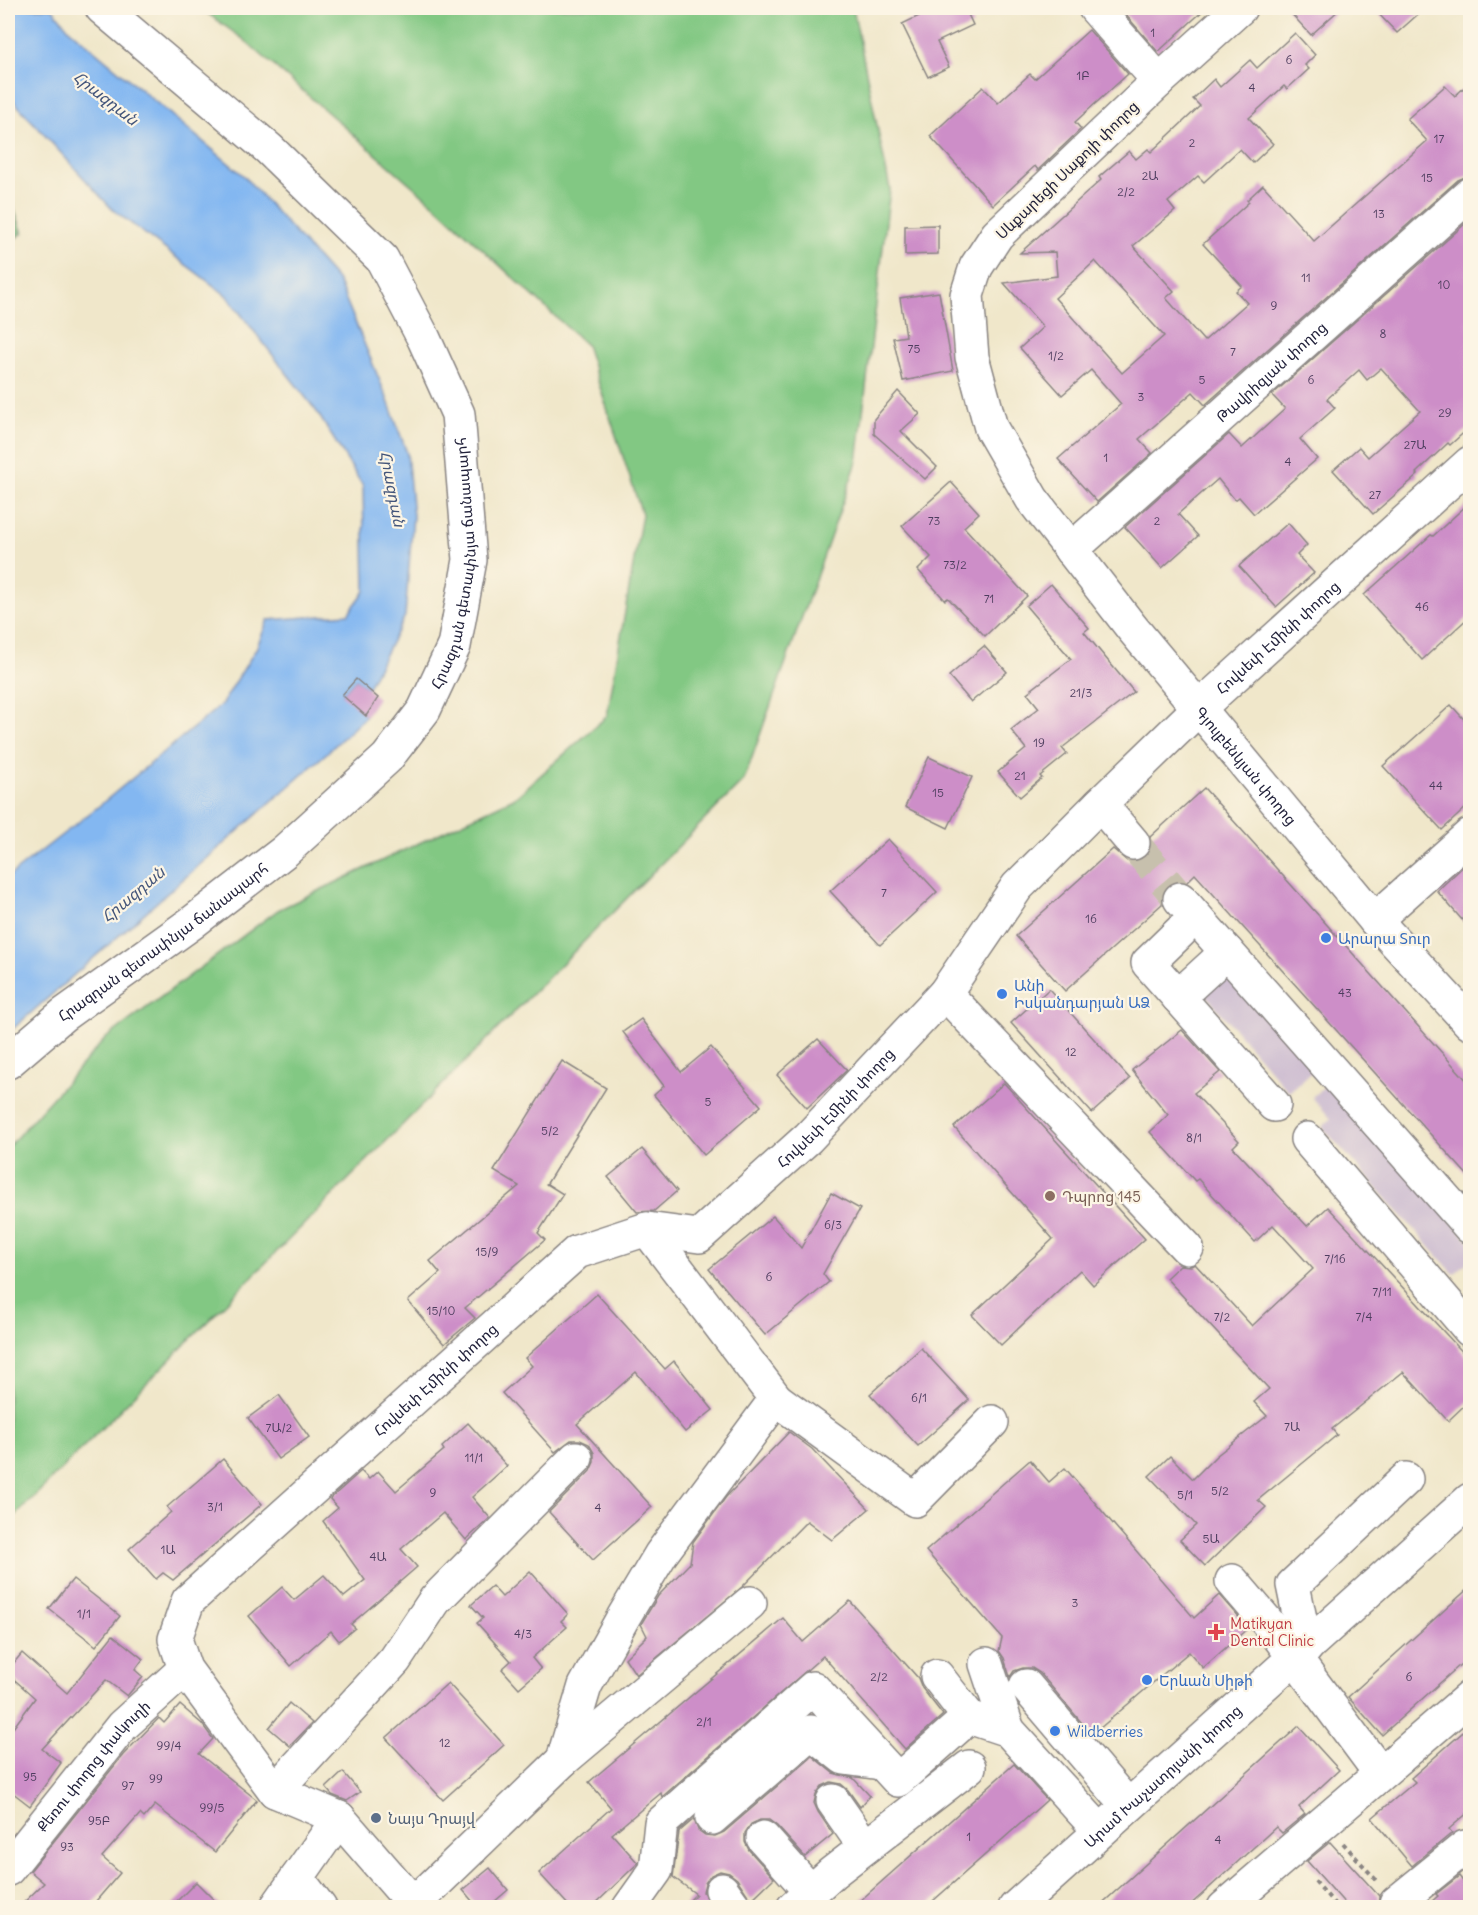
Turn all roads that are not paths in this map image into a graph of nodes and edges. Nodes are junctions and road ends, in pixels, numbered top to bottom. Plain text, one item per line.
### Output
1 (102, 8) edge
2 (1095, 8) edge
3 (1240, 8) edge
4 (1159, 81) junction
5 (1470, 194) edge
6 (1470, 463) edge
7 (1032, 499) joint
8 (1071, 550) junction
9 (1199, 708) junction
10 (1100, 804) junction
11 (1470, 835) edge
12 (1133, 843) tunnel mouth
13 (1180, 899) tunnel mouth
14 (1375, 920) junction
15 (1181, 932) dead end
16 (1227, 952) junction
17 (945, 993) junction
18 (1178, 997) junction
19 (1470, 1023) edge
20 (8, 1062) edge
21 (1274, 1105) dead end
22 (1306, 1139) dead end
23 (1470, 1227) edge
24 (647, 1229) junction
25 (1187, 1248) dead end
26 (1467, 1319) edge
27 (776, 1399) junction
28 (992, 1422) dead end
29 (576, 1458) dead end
30 (1406, 1479) dead end
31 (1470, 1500) edge
32 (1232, 1581) dead end
33 (750, 1604) dead end
34 (1301, 1653) junction
35 (986, 1664) dead end
36 (184, 1670) junction
37 (937, 1676) dead end
38 (1026, 1686) dead end
39 (1470, 1697) edge
40 (969, 1717) junction
41 (1008, 1730) junction
42 (563, 1760) junction
43 (969, 1767) dead end
44 (889, 1772) junction
45 (1380, 1773) junction
46 (275, 1791) junction
47 (832, 1801) dead end
48 (1128, 1806) junction
49 (917, 1809) junction
50 (339, 1818) junction
51 (712, 1818) dead end
52 (1100, 1831) junction
53 (763, 1839) dead end
54 (865, 1847) junction
55 (1465, 1847) dead end
56 (8, 1869) edge
57 (297, 1878) junction
58 (802, 1900) edge
59 (1398, 1905) edge
60 (415, 1906) edge
61 (276, 1908) edge
62 (320, 1908) edge
63 (629, 1908) edge
64 (1015, 1908) edge
65 (1224, 1908) edge

1 - 20 street, Հրազդան գետափնյա ճանապարհ
2 - 4 street
3 - 4 street, Սևքարեցի Սաքոյի փողոց
4 - 7 street, Սևքարեցի Սաքոյի փողոց
5 - 8 street, Թավրիզյան փողոց
6 - 9 street, Հովսեփ Էմինի փողոց
7 - 8 street, Գյուլբենկյան փողոց
8 - 9 street, Գյուլբենկյան փողոց
9 - 10 street, Հովսեփ Էմինի փողոց
9 - 14 street, Գյուլբենկյան փողոց
10 - 12 street
10 - 17 street, Հովսեփ Էմինի փողոց
11 - 14 street
13 - 16 street
14 - 19 street, Գյուլբենկյան փողոց
15 - 18 street
16 - 18 street
16 - 23 street
17 - 24 street, Հովսեփ Էմինի փողոց
17 - 25 street
18 - 21 street
22 - 26 street
24 - 27 street
24 - 36 street, Հովսեփ Էմինի փողոց
27 - 28 street
27 - 42 street
29 - 46 street
30 - 34 street
31 - 34 street, Արամ Խաչատրյանի փողոց
32 - 34 street
33 - 42 street
34 - 45 street
34 - 48 street, Արամ Խաչատրյանի փողոց
35 - 41 street
36 - 46 street
36 - 56 street, Քեռու փողոց փակուղի
37 - 40 street
38 - 48 street
39 - 45 street
40 - 41 street
40 - 44 street
41 - 52 street
42 - 60 street
43 - 49 street
44 - 49 street
44 - 51 street
44 - 63 street
45 - 65 street
46 - 50 street
47 - 54 street
48 - 52 street, Արամ Խաչատրյանի փողոց
49 - 54 street
50 - 57 street
50 - 60 street
52 - 64 street, Արամ Խաչատրյանի փողոց
53 - 58 street
54 - 58 street
55 - 59 street
57 - 61 street
57 - 62 street

